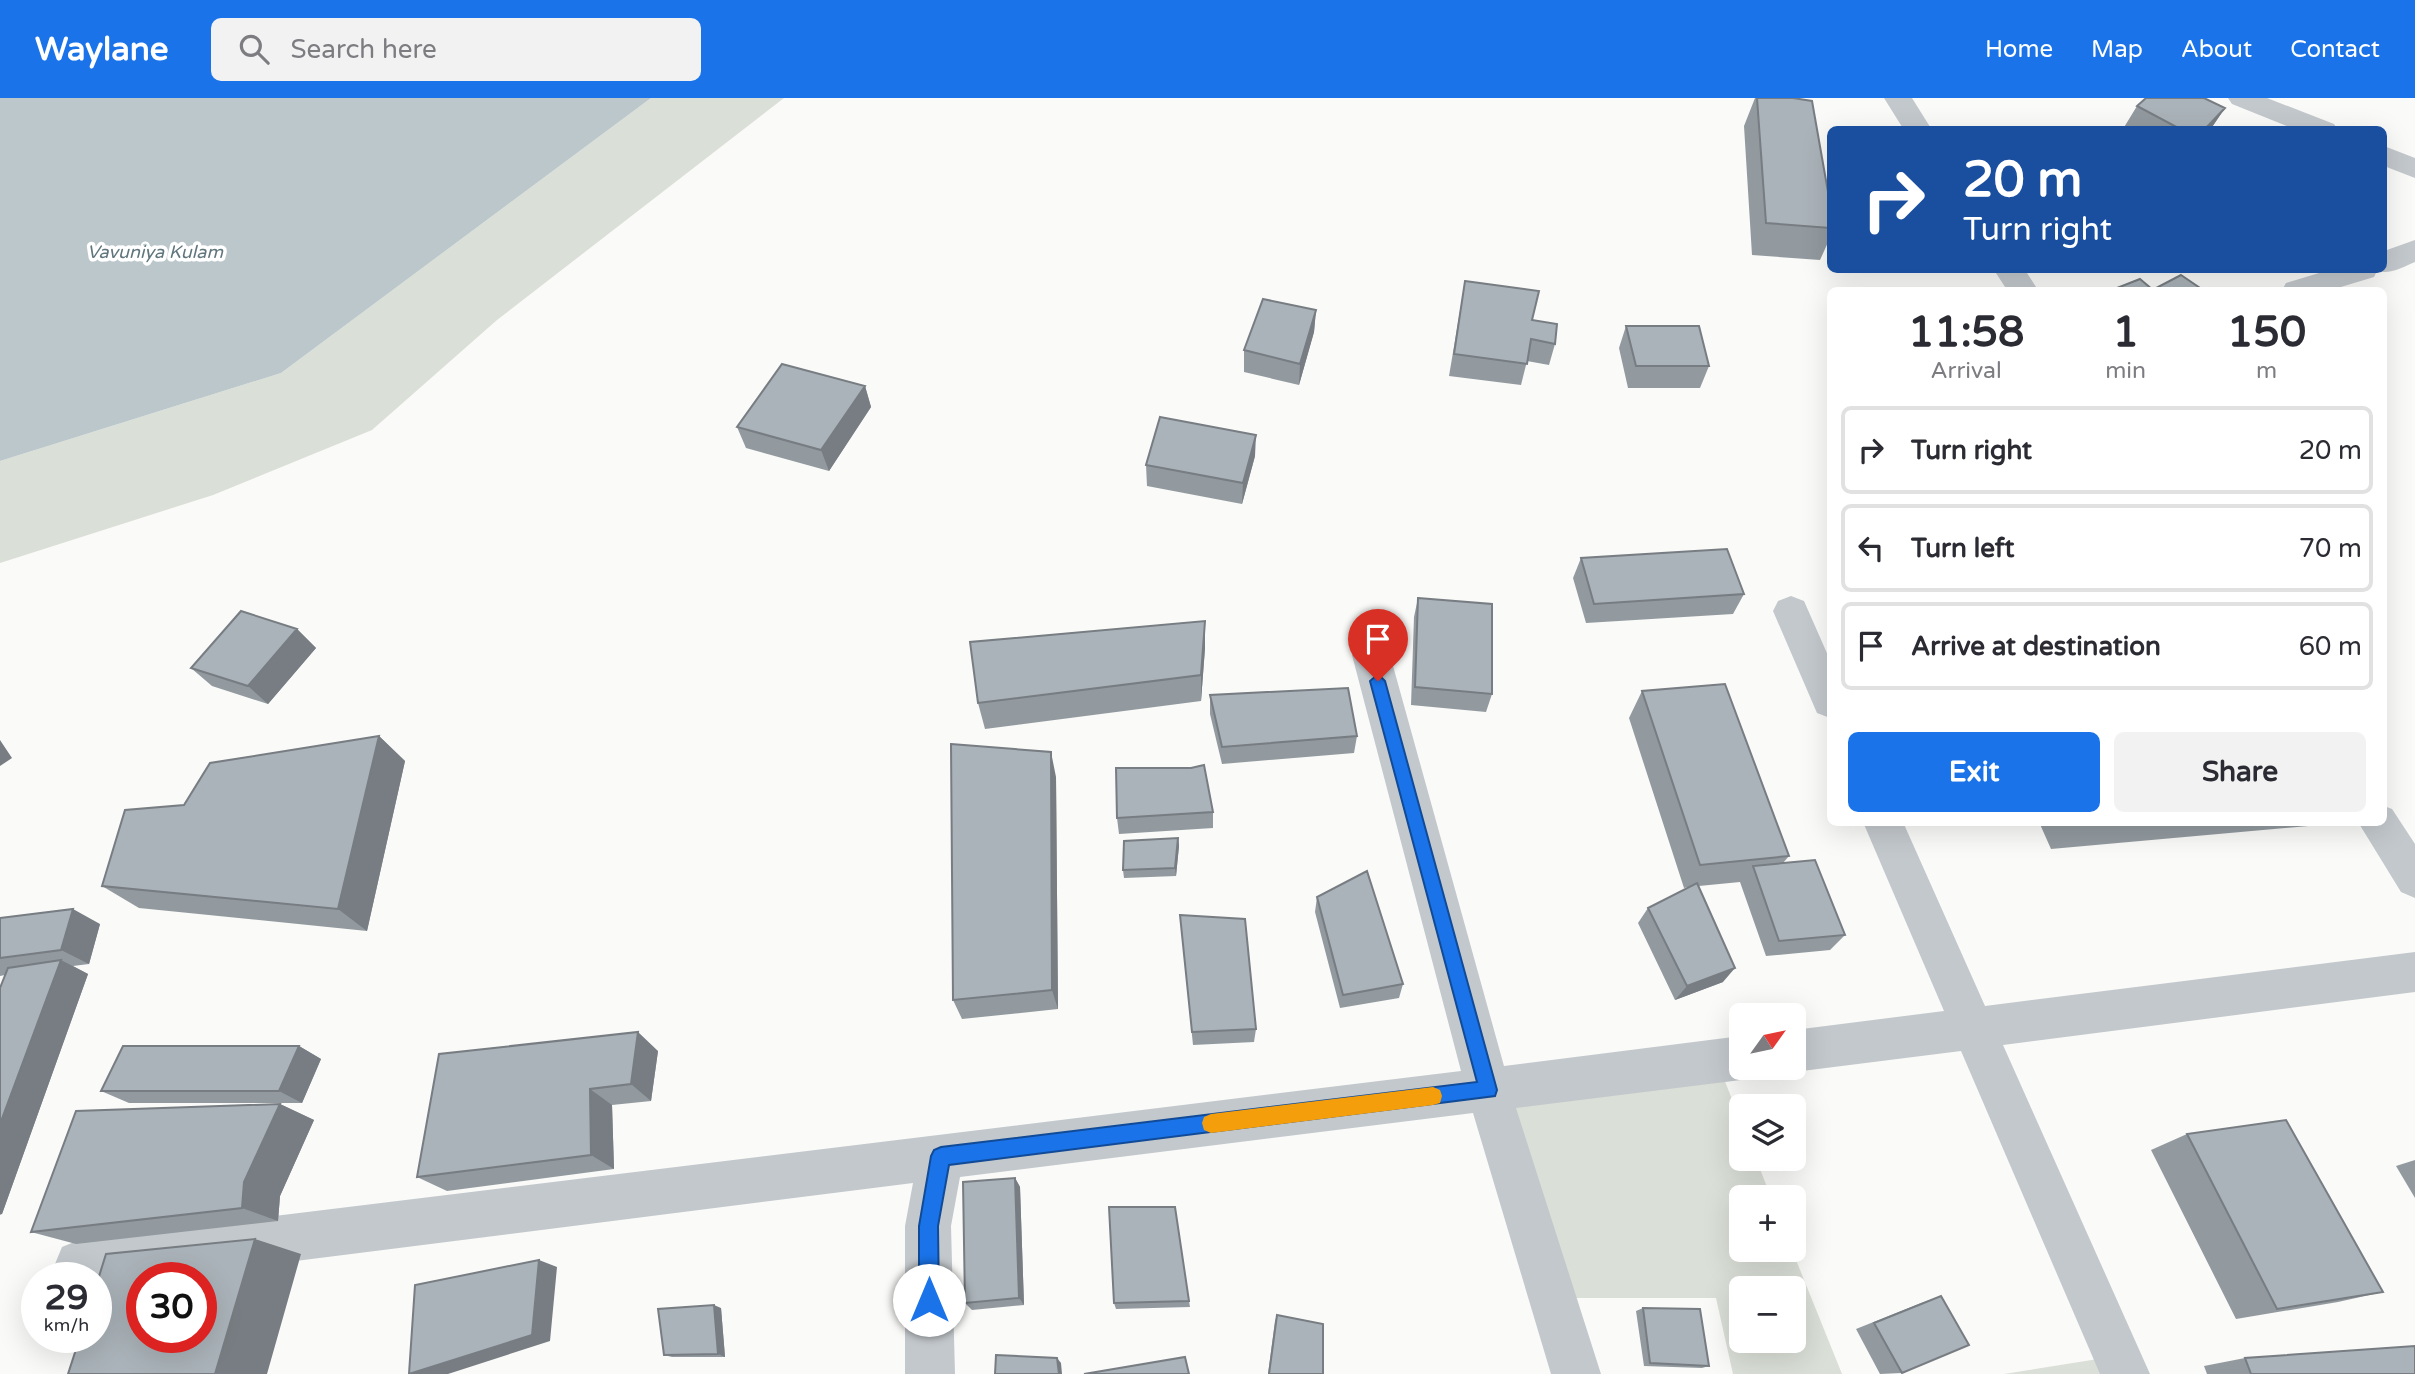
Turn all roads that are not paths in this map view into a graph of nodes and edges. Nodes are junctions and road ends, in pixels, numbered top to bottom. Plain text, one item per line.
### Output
1 (1898, 98) edge
2 (2242, 98) edge
3 (1915, 126) edge
4 (2314, 126) edge
5 (2387, 156) edge
6 (2415, 169) edge
7 (2415, 250) edge
8 (2387, 262) edge
9 (2353, 273) edge
10 (2307, 287) edge
11 (1791, 611) dead end
12 (1371, 655) dead end
13 (1827, 695) edge
14 (1885, 826) edge
15 (2381, 826) edge
16 (2415, 879) edge
17 (2415, 972) edge
18 (1973, 1029) junction
19 (1806, 1050) edge
20 (1729, 1060) edge
21 (1488, 1090) junction
22 (941, 1156) junction
23 (95, 1262) edge
24 (930, 1374) edge
25 (1576, 1374) edge
26 (2125, 1374) edge

1 - 3 street
2 - 4 street
5 - 6 street
7 - 8 street
9 - 10 street
11 - 13 street
12 - 21 street
14 - 18 street
15 - 16 street
17 - 18 street
18 - 19 street
18 - 26 street
20 - 21 street
21 - 22 street
21 - 25 street
22 - 23 street
22 - 24 street

